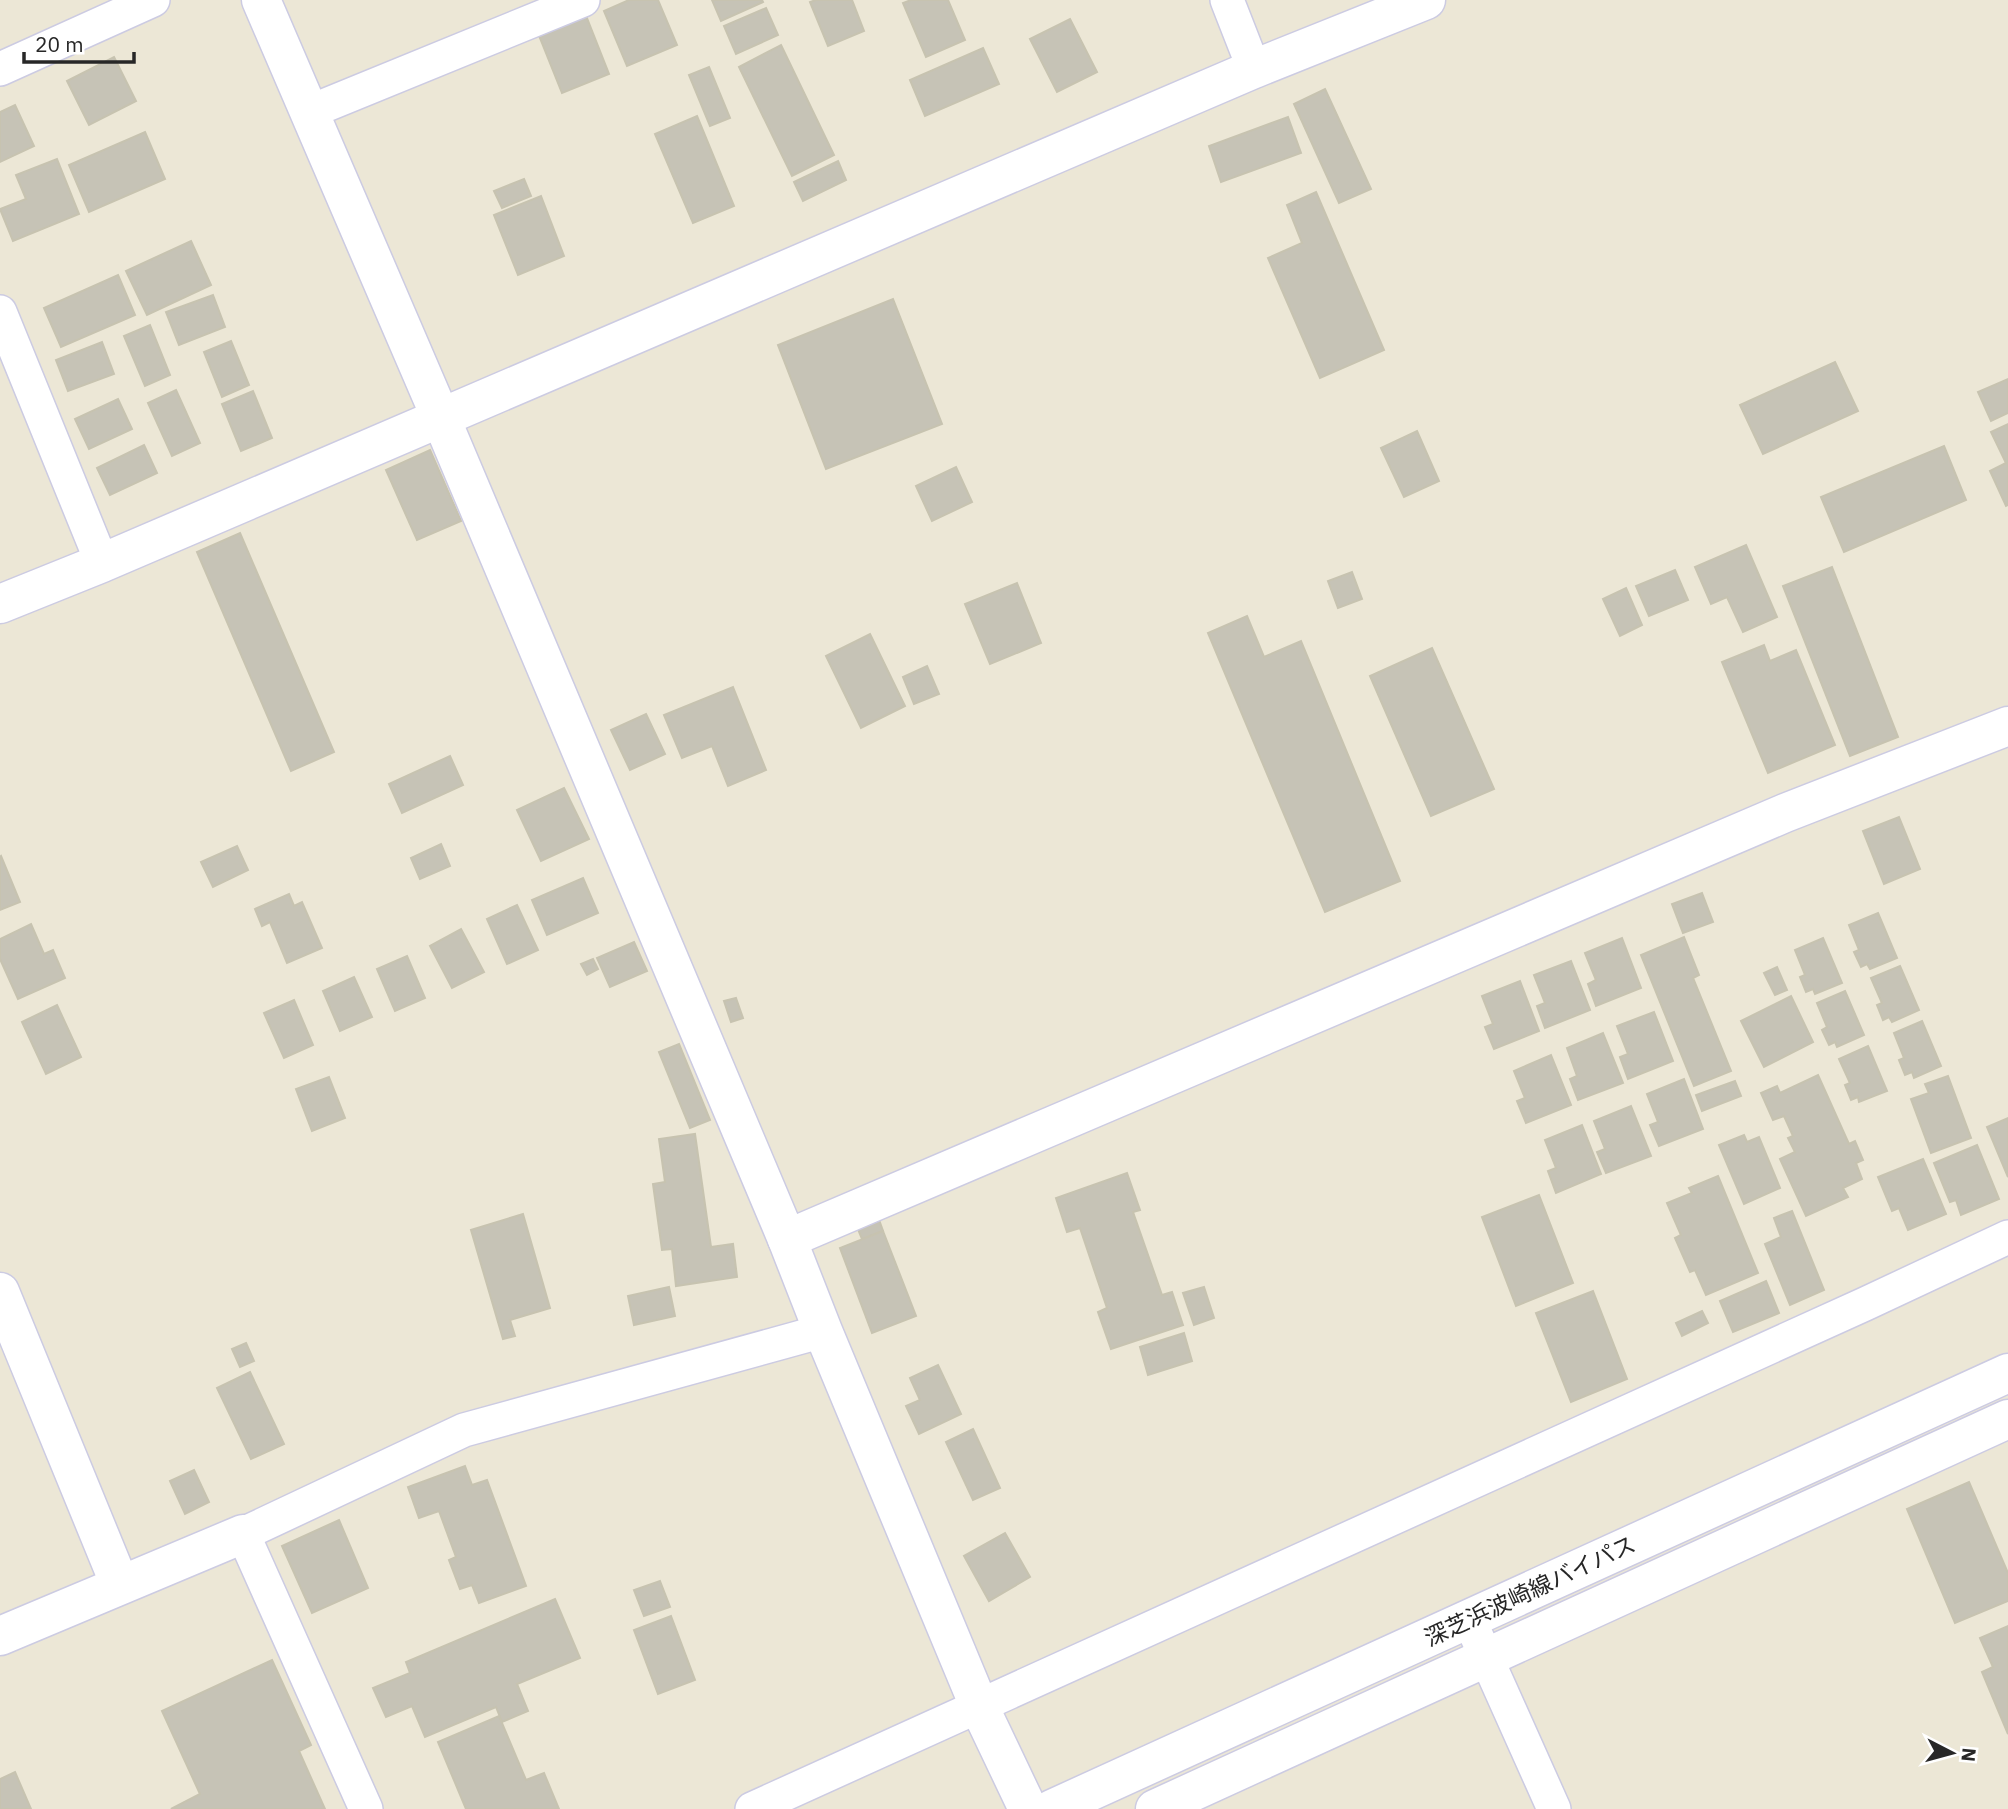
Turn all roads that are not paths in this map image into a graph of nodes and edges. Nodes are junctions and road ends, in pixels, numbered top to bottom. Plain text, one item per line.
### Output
1 (153, 0) edge
2 (261, 0) edge
3 (583, 0) edge
4 (1227, 0) edge
5 (1424, 0) edge
6 (0, 69) edge
7 (1254, 69) junction
8 (309, 112) junction
9 (0, 312) edge
10 (440, 416) junction
11 (102, 563) junction
12 (0, 604) edge
13 (2008, 726) edge
14 (2008, 1237) edge
15 (787, 1238) junction
16 (0, 1292) edge
17 (823, 1331) junction
18 (2008, 1373) edge
19 (2008, 1419) edge
20 (243, 1534) junction
21 (120, 1585) junction
22 (1468, 1619) junction
23 (0, 1636) edge
24 (1485, 1658) junction
25 (979, 1706) junction
26 (366, 1809) edge
27 (752, 1809) edge
28 (1028, 1809) edge
29 (1052, 1809) edge
30 (1155, 1809) edge
31 (1554, 1809) edge

1 - 6 street
2 - 8 street
3 - 8 street
4 - 7 street
5 - 7 street
7 - 10 street
8 - 10 street
9 - 11 street
10 - 11 street
10 - 15 street
11 - 12 street
13 - 15 street
14 - 25 street
15 - 17 street
16 - 21 street
17 - 20 street
17 - 25 street
18 - 22 street, 深芝浜波崎線バイパス
19 - 24 street, 深芝浜波崎線バイパス
20 - 21 street
20 - 26 street
21 - 23 street
22 - 24 street
22 - 29 street, 深芝浜波崎線バイパス
24 - 30 street, 深芝浜波崎線バイパス
24 - 31 street
25 - 27 street
25 - 28 street

